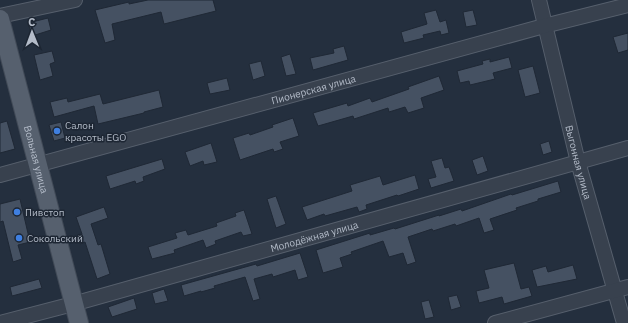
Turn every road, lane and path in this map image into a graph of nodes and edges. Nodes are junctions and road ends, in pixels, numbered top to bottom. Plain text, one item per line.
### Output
1 (75, 0) edge
2 (538, 0) edge
3 (628, 5) edge
4 (0, 21) edge
5 (544, 26) junction
6 (628, 148) edge
7 (578, 162) junction
8 (38, 164) junction
9 (0, 175) edge
10 (622, 289) edge
11 (73, 304) junction
12 (0, 323) edge
13 (79, 323) edge
14 (495, 323) edge
15 (624, 323) edge

1 - 4 street
2 - 5 street, Выгонная улица
3 - 5 street, Пионерская улица
4 - 8 main road, Вольная улица
5 - 7 street, Выгонная улица
5 - 8 street, Пионерская улица
6 - 7 street, Молодёжная улица
7 - 10 street, Выгонная улица
7 - 11 street, Молодёжная улица
8 - 9 street, Пионерская улица
8 - 11 main road, Вольная улица
10 - 14 street
10 - 15 street, Выгонная улица
11 - 12 street, Молодёжная улица
11 - 13 main road, Вольная улица

